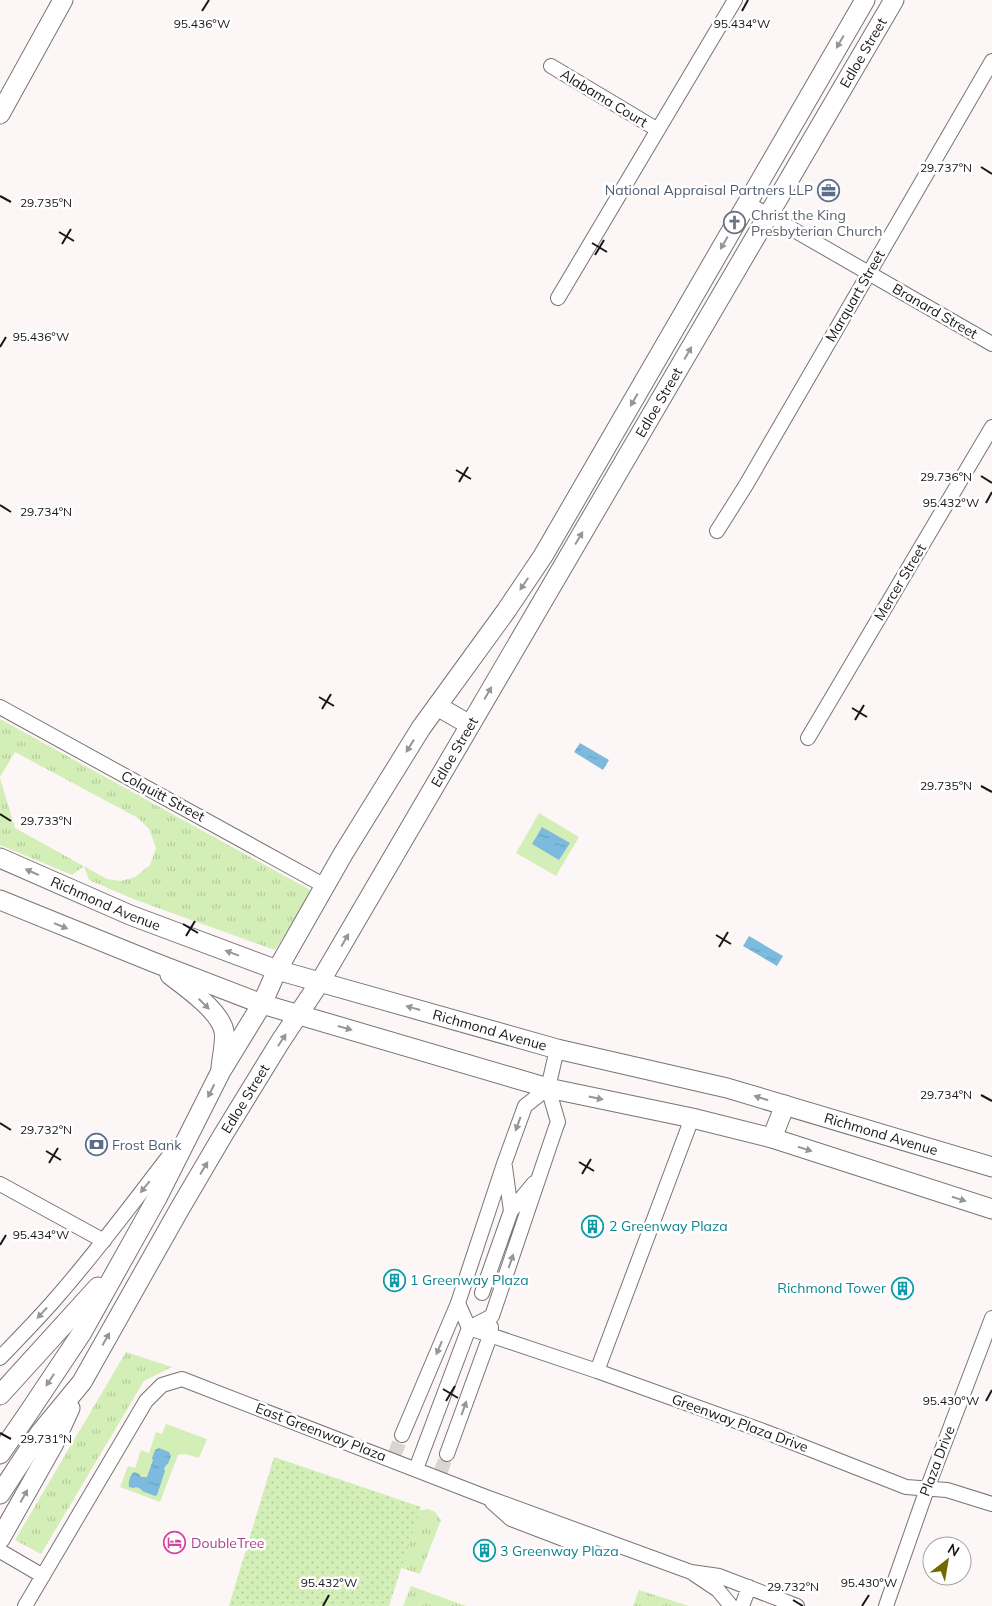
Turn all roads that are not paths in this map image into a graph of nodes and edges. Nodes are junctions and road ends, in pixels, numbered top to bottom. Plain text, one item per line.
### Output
1 (63, 0) edge
2 (735, 0) edge
3 (865, 0) edge
4 (894, 0) edge
5 (992, 61) edge
6 (551, 66) dead end
7 (0, 114) edge
8 (658, 130) junction
9 (747, 203) junction
10 (769, 215) junction
11 (868, 272) junction
12 (558, 298) dead end
13 (992, 344) edge
14 (648, 376) junction
15 (668, 388) junction
16 (992, 427) edge
17 (718, 531) dead end
18 (543, 556) junction
19 (561, 568) junction
20 (438, 706) junction
21 (0, 707) edge
22 (470, 726) junction
23 (808, 738) dead end
24 (0, 858) edge
25 (325, 886) junction
26 (0, 900) edge
27 (153, 962) junction
28 (277, 970) junction
29 (320, 982) junction
30 (262, 1004) junction
31 (298, 1014) junction
32 (557, 1049) junction
33 (221, 1070) junction
34 (548, 1088) junction
35 (784, 1105) junction
36 (692, 1118) junction
37 (197, 1121) junction
38 (772, 1138) junction
39 (504, 1164) junction
40 (992, 1167) edge
41 (539, 1177) junction
42 (167, 1180) junction
43 (0, 1184) edge
44 (189, 1192) junction
45 (992, 1209) edge
46 (511, 1210) junction
47 (104, 1241) junction
48 (124, 1258) junction
49 (482, 1293) dead end
50 (458, 1304) junction
51 (492, 1316) junction
52 (992, 1318) edge
53 (469, 1328) junction
54 (490, 1336) junction
55 (0, 1358) edge
56 (598, 1371) junction
57 (82, 1382) junction
58 (0, 1395) edge
59 (402, 1435) tunnel mouth
60 (0, 1454) edge
61 (447, 1454) tunnel mouth
62 (416, 1469) junction
63 (927, 1489) junction
64 (0, 1494) edge
65 (992, 1504) edge
66 (0, 1539) edge
67 (0, 1551) edge
68 (691, 1572) junction
69 (43, 1576) junction
70 (749, 1587) junction
71 (25, 1606) edge
72 (731, 1606) edge
73 (742, 1606) edge
74 (797, 1606) edge
75 (886, 1606) edge

1 - 7 main road
2 - 8 street, Alabama Court
3 -> 9 main road, Edloe Street
4 - 10 main road, Edloe Street
5 - 11 street, Marquart Street
6 - 8 street, Alabama Court
8 - 12 street, Alabama Court
9 - 10 street, Branard Street
9 -> 14 main road, Edloe Street
10 - 11 street, Branard Street
15 -> 10 main road, Edloe Street
11 - 13 street, Branard Street
11 - 17 street, Marquart Street
14 - 15 main road
14 -> 18 main road, Edloe Street
19 -> 15 main road, Edloe Street
16 - 23 street, Mercer Street
18 - 19 main road
18 -> 20 main road, Edloe Street
22 -> 19 main road, Edloe Street
20 - 22 main road
20 -> 25 main road, Edloe Street
21 - 25 street, Colquitt Street
29 -> 22 main road, Edloe Street
28 -> 24 main road, Richmond Avenue
25 - 28 main road, Edloe Street
26 -> 27 main road
27 - 30 main road
27 -> 33 main road
28 - 29 main road, Richmond Avenue
28 - 30 main road, Edloe Street
29 - 31 main road, Edloe Street
32 -> 29 main road, Richmond Avenue
30 - 31 main road
30 - 33 main road, Edloe Street
31 -> 34 main road
44 -> 31 main road, Edloe Street
32 - 34 street
35 -> 32 main road, Richmond Avenue
33 -> 37 main road, Edloe Street
34 -> 36 main road
34 -> 39 street
34 - 41 street
35 - 38 main road
35 - 40 main road, Richmond Avenue
36 - 38 main road
36 - 56 street
37 - 42 main road, Edloe Street
37 -> 47 street, Edloe Street
38 -> 45 main road
39 - 46 street
39 - 50 street
41 - 46 street
51 -> 41 street
42 - 44 main road
42 - 48 main road, Edloe Street
43 - 47 street
57 -> 44 main road, Edloe Street
46 - 49 street
47 -> 55 street, Edloe Street
48 - 58 main road
48 -> 60 main road, Edloe Street
50 - 53 street
50 -> 59 street
51 - 53 street
51 - 54 street
52 - 63 street, Plaza Drive
53 - 54 street, Greenway Plaza Drive
53 - 62 street
54 - 56 street, Greenway Plaza Drive
61 -> 54 street
56 - 63 street, Greenway Plaza Drive
57 - 64 main road, Edloe Street
66 -> 57 main road
62 - 68 street, East Greenway Plaza
62 - 69 street, East Greenway Plaza
63 - 65 street, Greenway Plaza Drive
63 - 75 street, Plaza Drive
67 - 69 street
68 - 70 street
68 - 72 street
69 - 71 street, East Greenway Plaza
70 - 73 street
70 - 74 street

